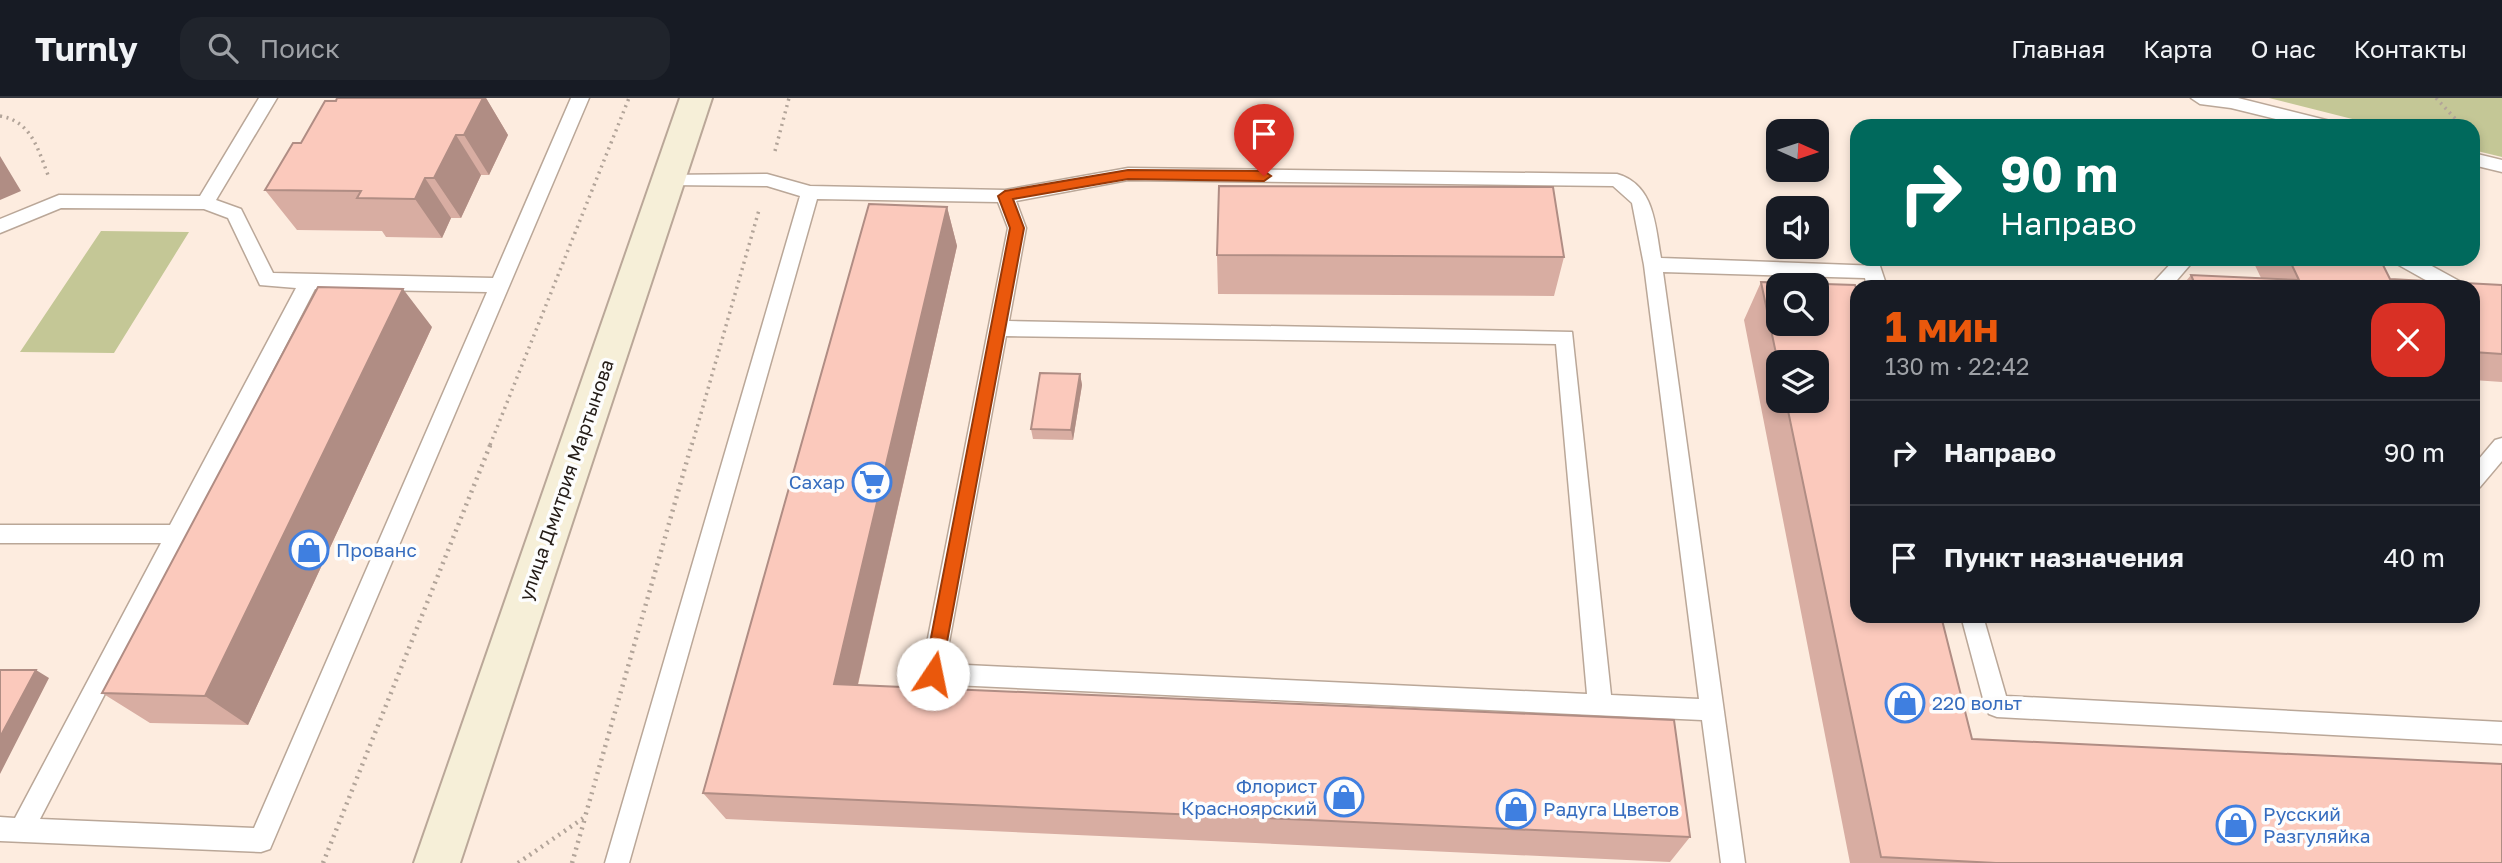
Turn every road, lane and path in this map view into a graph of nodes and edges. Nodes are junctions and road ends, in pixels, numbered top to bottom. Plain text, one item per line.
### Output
1 (268, 98) edge
2 (580, 98) edge
3 (629, 98) edge
4 (695, 98) edge
5 (789, 98) edge
6 (2200, 98) edge
7 (2436, 98) edge
8 (0, 116) edge
9 (2299, 119) edge
10 (2456, 119) edge
11 (2480, 161) edge
12 (2502, 166) edge
13 (668, 179) junction
14 (767, 180) junction
15 (810, 192) junction
16 (1005, 196) junction
17 (59, 201) junction
18 (205, 203) junction
19 (0, 226) edge
20 (1653, 265) junction
21 (2179, 266) edge
22 (2416, 266) edge
23 (1875, 280) edge
24 (2166, 280) edge
25 (2442, 280) edge
26 (309, 282) junction
27 (497, 285) junction
28 (998, 328) junction
29 (2502, 446) edge
30 (2480, 473) edge
31 (0, 534) edge
32 (177, 534) junction
33 (1974, 623) edge
34 (1601, 705) junction
35 (1711, 710) junction
36 (2502, 733) edge
37 (585, 817) junction
38 (11, 829) edge
39 (323, 863) edge
40 (437, 863) edge
41 (518, 863) edge
42 (572, 863) edge
43 (617, 863) edge
44 (1733, 863) edge

1 - 18 lane
2 - 27 lane
3 - 39 path
4 - 13 street, улица Дмитрия Мартынова
5 - 14 path
6 - 9 lane
7 - 10 path
8 - 17 path
11 - 12 lane
13 - 14 lane
13 - 40 street, улица Дмитрия Мартынова
14 - 15 lane
14 - 37 path
15 - 16 lane
15 - 43 lane
16 - 20 lane
16 - 28 lane
17 - 18 lane
17 - 19 lane
18 - 26 lane
20 - 23 lane
20 - 35 lane
21 - 24 lane
22 - 25 lane
26 - 27 lane
26 - 32 lane
27 - 38 lane
28 - 34 lane
28 - 34 lane
29 - 30 lane
31 - 32 lane
32 - 38 lane
33 - 36 lane
34 - 35 lane
35 - 44 lane
37 - 41 path
37 - 42 path

